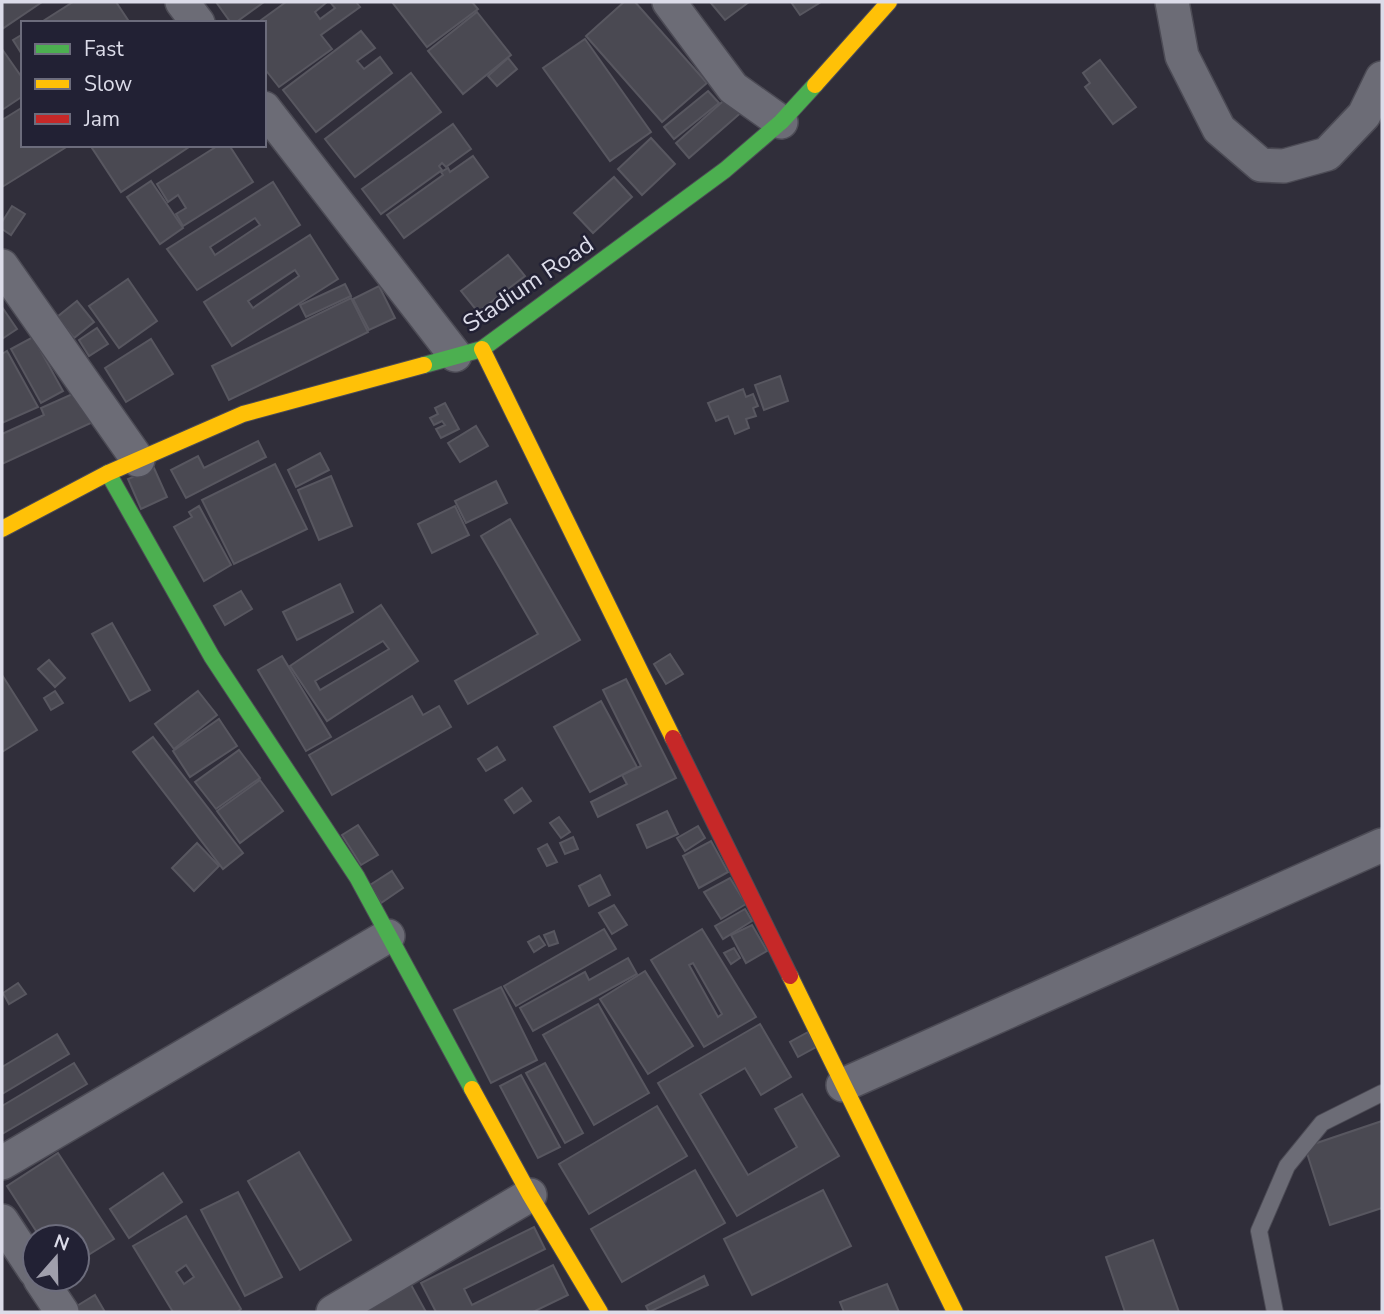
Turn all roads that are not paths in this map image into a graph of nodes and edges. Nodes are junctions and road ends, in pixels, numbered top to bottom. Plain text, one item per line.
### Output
1 (182, 2) edge
2 (669, 2) edge
3 (889, 2) edge
4 (1172, 2) edge
5 (196, 21) edge
6 (1382, 78) edge
7 (266, 110) edge
8 (781, 122) junction
9 (2, 265) edge
10 (469, 352) junction
11 (123, 466) junction
12 (2, 529) edge
13 (1382, 845) edge
14 (388, 936) junction
15 (843, 1085) junction
16 (1382, 1093) edge
17 (2, 1163) edge
18 (530, 1195) junction
19 (2, 1221) edge
20 (21, 1250) edge
21 (49, 1293) edge
22 (62, 1312) edge
23 (333, 1312) edge
24 (600, 1312) edge
25 (956, 1312) edge
26 (1275, 1312) edge

1 - 5 street
2 - 8 street
3 - 8 street, Stadium Road
4 - 6 street
7 - 10 street
8 - 10 street, Stadium Road
9 - 11 street
10 - 11 street, Stadium Road
10 - 15 street
11 - 12 street, Stadium Road
11 - 14 street
13 - 15 street
14 - 17 street
14 - 18 street
15 - 25 street
16 - 26 lane
18 - 23 street
18 - 24 street
19 - 20 street
21 - 22 street

